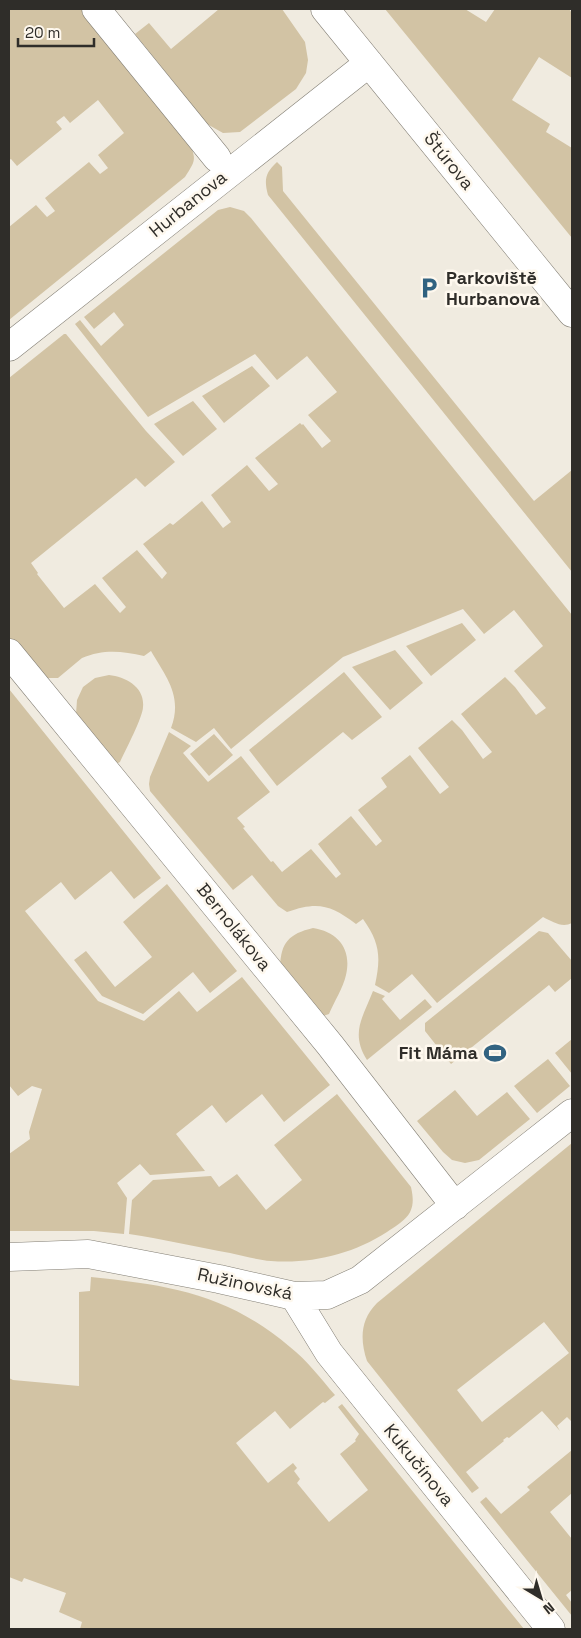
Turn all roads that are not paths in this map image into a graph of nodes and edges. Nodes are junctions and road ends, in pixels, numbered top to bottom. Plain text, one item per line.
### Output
1 (96, 9) edge
2 (324, 9) edge
3 (369, 63) junction
4 (217, 158) dead end
5 (572, 313) edge
6 (9, 348) edge
7 (9, 653) edge
8 (572, 1113) edge
9 (455, 1206) junction
10 (9, 1257) edge
11 (294, 1296) junction
12 (551, 1629) edge

1 - 4 street
2 - 3 street, Štúrova
3 - 5 street, Štúrova
3 - 6 street, Hurbanova
7 - 9 street, Bernolákova
8 - 9 street, Ružinovská
9 - 11 street, Ružinovská
10 - 11 street, Ružinovská
11 - 12 street, Kukučínova

